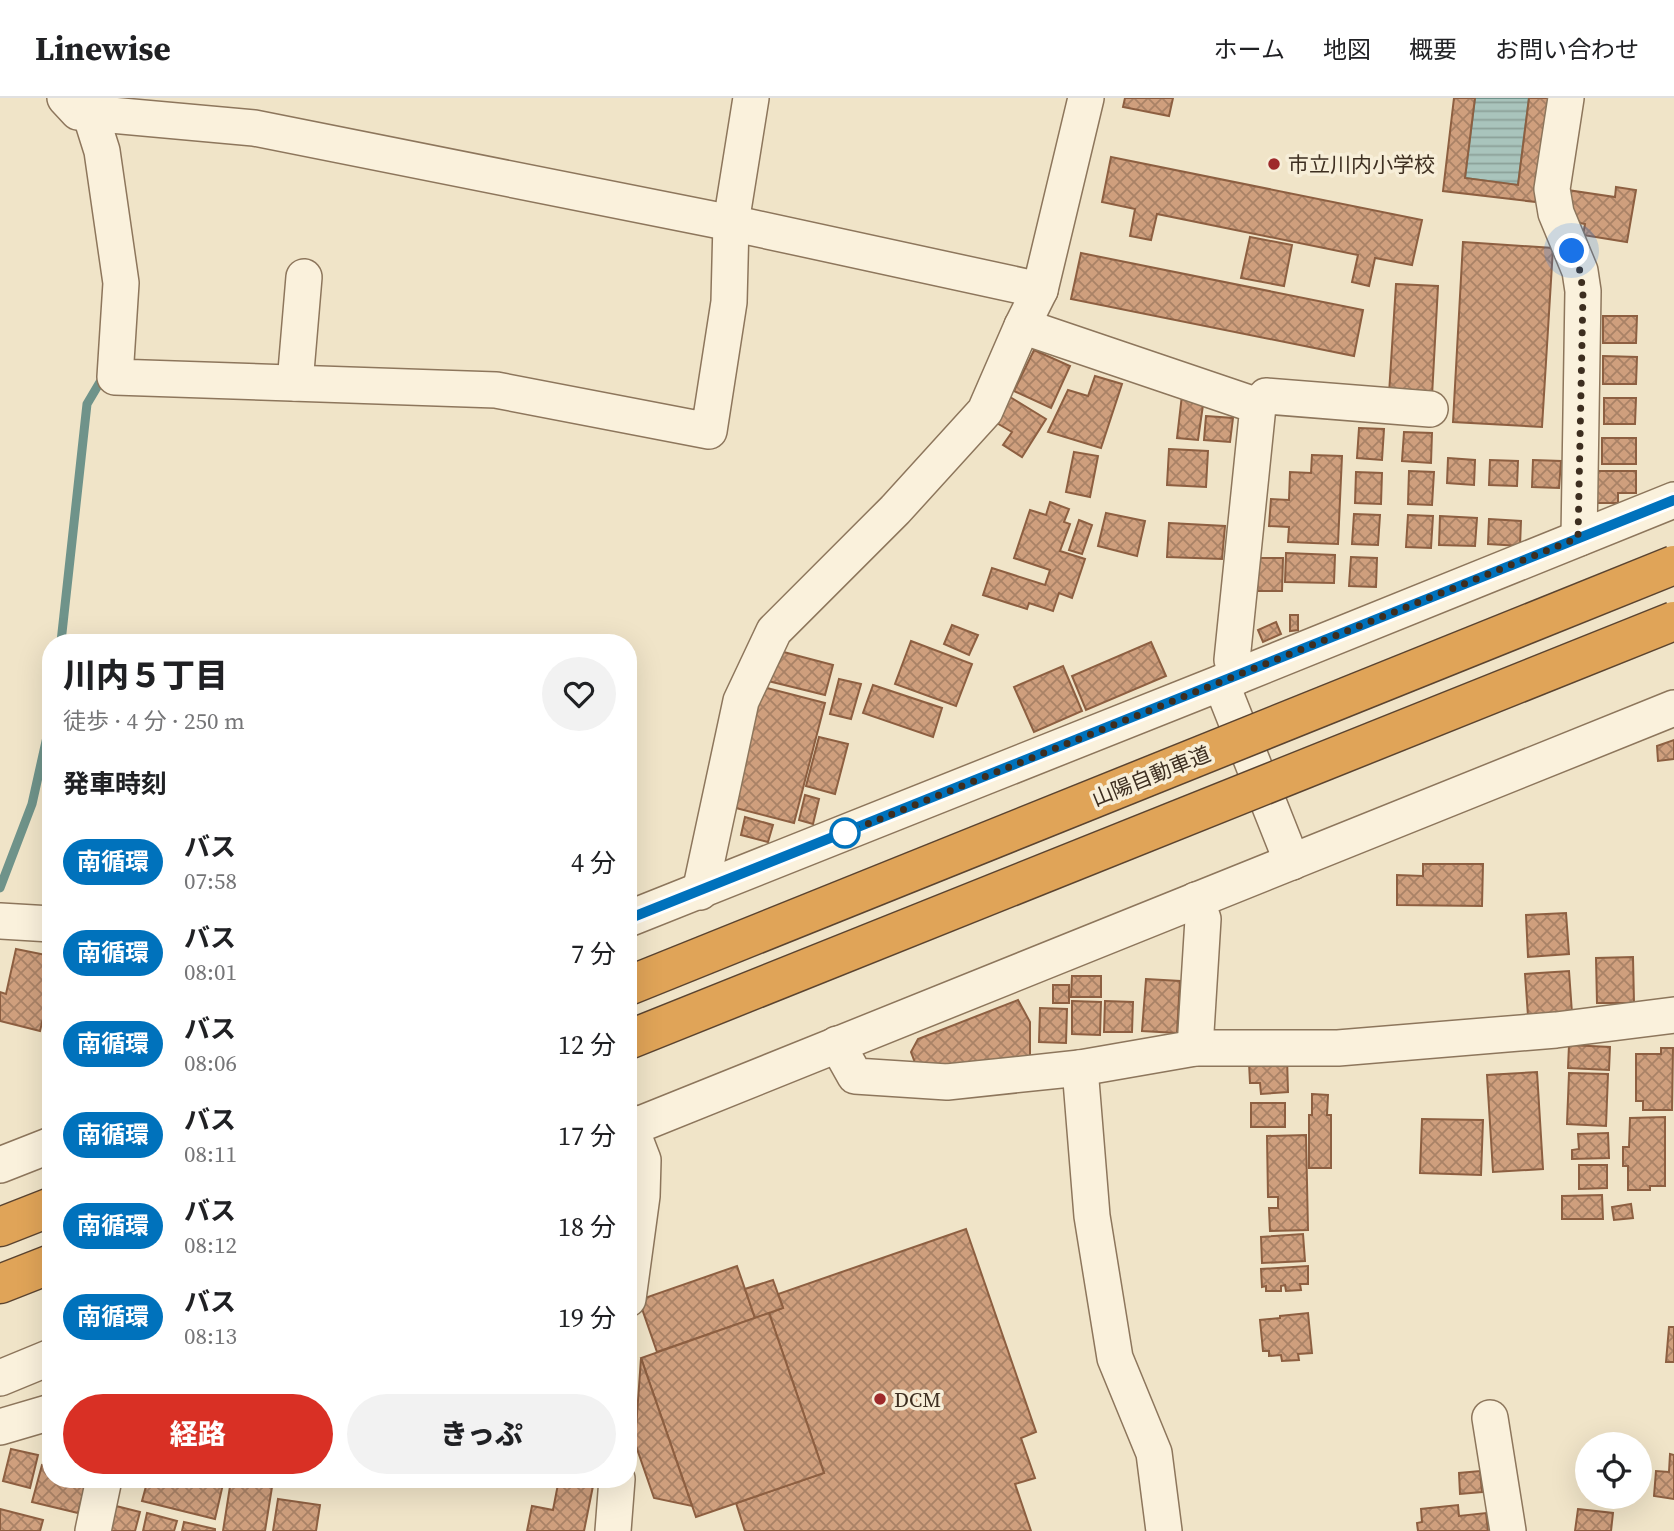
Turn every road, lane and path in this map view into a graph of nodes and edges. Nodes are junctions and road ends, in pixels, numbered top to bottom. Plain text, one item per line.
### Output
1 (751, 98) edge
2 (1086, 98) edge
3 (1566, 98) edge
4 (77, 106) edge
5 (731, 223) junction
6 (304, 277) dead end
7 (1040, 290) junction
8 (1022, 326) junction
9 (295, 383) junction
10 (1258, 406) junction
11 (1430, 409) dead end
12 (1674, 500) edge
13 (1578, 538) junction
14 (1674, 565) edge
15 (1674, 621) edge
16 (1230, 679) junction
17 (1674, 708) edge
18 (1292, 862) junction
19 (700, 891) junction
20 (1196, 900) junction
21 (637, 916) edge
22 (0, 921) edge
23 (42, 923) edge
24 (637, 982) edge
25 (1674, 1015) edge
26 (637, 1036) edge
27 (837, 1044) junction
28 (1195, 1048) junction
29 (1080, 1068) junction
30 (637, 1123) edge
31 (637, 1145) edge
32 (42, 1149) edge
33 (0, 1165) edge
34 (42, 1211) edge
35 (0, 1227) edge
36 (637, 1233) edge
37 (42, 1268) edge
38 (0, 1284) edge
39 (42, 1361) edge
40 (0, 1378) edge
41 (42, 1415) edge
42 (1490, 1418) dead end
43 (0, 1427) edge
44 (102, 1488) edge
45 (616, 1488) edge
46 (93, 1531) edge
47 (613, 1531) edge
48 (1164, 1531) edge
49 (1508, 1531) edge

1 - 5 street
2 - 7 street
3 - 13 street
4 - 5 street
4 - 9 street
5 - 7 street
5 - 9 street
6 - 9 street
7 - 8 street
8 - 10 street
8 - 19 street
10 - 11 street
10 - 16 street
12 - 13 street
13 - 16 street
14 - 24 highway, 山陽自動車道, bridge
15 - 26 highway, bridge
16 - 18 street
16 - 19 street
17 - 18 street
18 - 20 street
19 - 21 street
20 - 27 street
20 - 28 street
22 - 23 street
25 - 28 street
27 - 29 street
27 - 30 street
28 - 29 street
29 - 48 street
31 - 36 street
32 - 33 street
34 - 35 highway
37 - 38 highway
39 - 40 street
41 - 43 street
42 - 49 street
44 - 46 street
45 - 47 street

